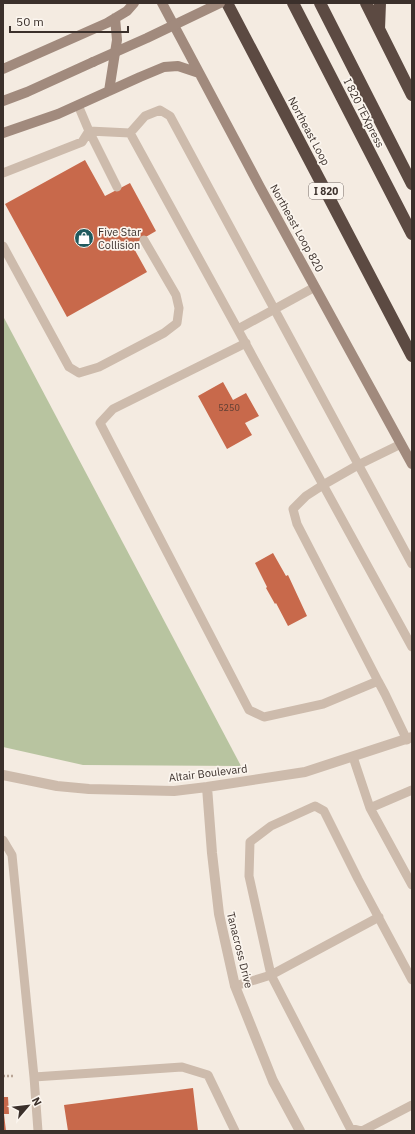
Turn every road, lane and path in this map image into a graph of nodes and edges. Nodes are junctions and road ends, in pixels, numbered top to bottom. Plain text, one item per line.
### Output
1 (134, 3) edge
2 (162, 3) edge
3 (220, 3) edge
4 (227, 3) edge
5 (293, 3) edge
6 (320, 3) edge
7 (366, 3) edge
8 (380, 3) edge
9 (115, 18) junction
10 (379, 30) junction
11 (3, 69) edge
12 (199, 73) junction
13 (109, 91) junction
14 (412, 95) edge
15 (3, 101) edge
16 (78, 105) junction
17 (89, 131) junction
18 (3, 133) edge
19 (130, 133) junction
20 (3, 173) edge
21 (412, 184) edge
22 (117, 187) dead end
23 (412, 234) edge
24 (144, 240) dead end
25 (3, 246) edge
26 (315, 287) junction
27 (274, 309) junction
28 (238, 329) junction
29 (246, 343) junction
30 (412, 356) edge
31 (401, 444) junction
32 (412, 464) edge
33 (358, 465) junction
34 (324, 485) junction
35 (412, 564) edge
36 (412, 647) edge
37 (378, 681) junction
38 (409, 738) edge
39 (352, 757) junction
40 (3, 775) edge
41 (207, 787) junction
42 (412, 790) edge
43 (370, 808) junction
44 (3, 840) edge
45 (412, 885) edge
46 (379, 917) junction
47 (271, 975) junction
48 (412, 980) edge
49 (235, 986) junction
50 (3, 1076) edge
51 (13, 1076) dead end
52 (34, 1077) junction
53 (412, 1105) edge
54 (38, 1131) edge
55 (235, 1131) edge
56 (300, 1131) edge

1 - 9 main road
2 - 12 main road, Northeast Loop 820
3 - 15 main road, bridge
4 - 30 highway, Northeast Loop / I 820
5 - 23 highway, I 820 TEXpress
6 - 21 highway, I 820 TEXpress
7 - 10 highway
8 - 10 highway
9 - 11 main road
9 - 13 main road
10 - 14 highway
12 - 13 main road
12 - 26 main road, Northeast Loop 820
13 - 16 main road
16 - 17 lane
16 - 18 main road
17 - 19 lane
17 - 20 lane
17 - 22 lane
19 - 27 lane
19 - 28 lane
24 - 25 lane
26 - 27 lane
26 - 31 main road, Northeast Loop 820
27 - 28 lane
27 - 33 lane
28 - 29 lane
29 - 34 lane
29 - 37 lane
31 - 32 main road, Northeast Loop 820
31 - 33 lane
33 - 34 lane
33 - 35 lane
34 - 36 lane
34 - 37 lane
37 - 38 lane
38 - 39 street, Altair Boulevard
39 - 41 street, Altair Boulevard
39 - 43 lane
40 - 41 street, Altair Boulevard
41 - 49 street, Tanacross Drive
42 - 43 lane
43 - 45 lane
44 - 52 lane
46 - 47 lane
46 - 47 lane
46 - 48 lane
47 - 49 lane
47 - 53 lane
49 - 56 street, Tanacross Drive
50 - 51 path
52 - 54 lane
52 - 55 lane

